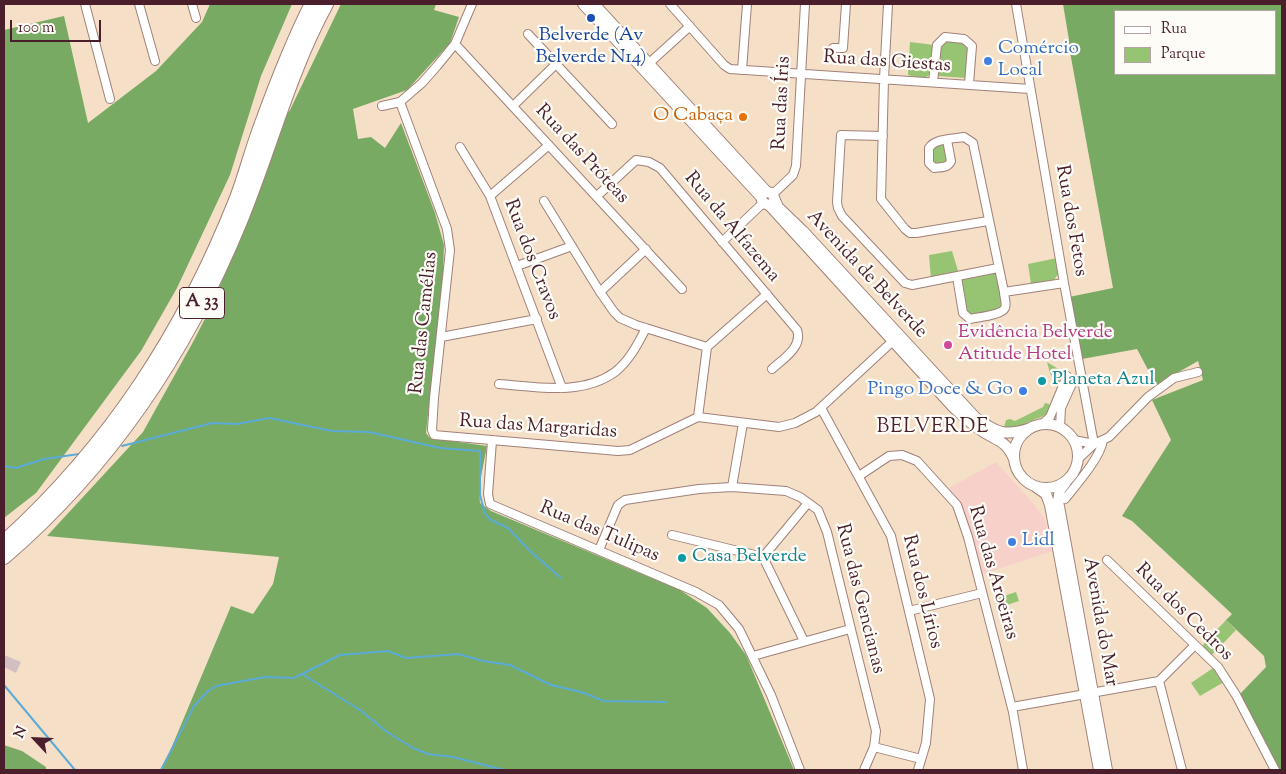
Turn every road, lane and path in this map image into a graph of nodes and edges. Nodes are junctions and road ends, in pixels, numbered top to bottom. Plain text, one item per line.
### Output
1 (85, 4) edge
2 (139, 4) edge
3 (192, 4) edge
4 (312, 4) edge
5 (326, 4) edge
6 (472, 4) edge
7 (583, 4) edge
8 (594, 4) edge
9 (670, 4) edge
10 (747, 4) edge
11 (805, 4) edge
12 (846, 4) edge
13 (888, 4) edge
14 (1016, 4) edge
15 (196, 18) dead end
16 (690, 26) junction
17 (528, 34) dead end
18 (455, 44) junction
19 (833, 48) dead end
20 (155, 61) dead end
21 (556, 64) junction
22 (645, 66) junction
23 (742, 70) junction
24 (801, 74) junction
25 (884, 79) junction
26 (933, 82) junction
27 (969, 84) junction
28 (1030, 89) junction
29 (110, 99) dead end
30 (400, 102) junction
31 (382, 106) dead end
32 (513, 106) junction
33 (612, 124) dead end
34 (883, 136) junction
35 (947, 140) dead end
36 (550, 145) junction
37 (460, 148) dead end
38 (490, 196) junction
39 (597, 196) junction
40 (768, 199) junction
41 (544, 201) dead end
42 (988, 221) junction
43 (722, 242) junction
44 (572, 246) junction
45 (646, 249) junction
46 (517, 266) junction
47 (998, 268) junction
48 (957, 276) junction
49 (1064, 283) junction
50 (682, 289) dead end
51 (600, 292) junction
52 (1004, 292) junction
53 (767, 294) junction
54 (537, 319) junction
55 (646, 328) junction
56 (441, 337) junction
57 (896, 339) junction
58 (707, 347) junction
59 (772, 369) dead end
60 (1198, 372) dead end
61 (499, 384) dead end
62 (562, 388) junction
63 (821, 408) junction
64 (698, 417) junction
65 (744, 423) junction
66 (1042, 424) junction
67 (1060, 427) junction
68 (1031, 428) junction
69 (434, 435) joint
70 (1074, 440) junction
71 (1103, 440) junction
72 (492, 441) junction
73 (1094, 444) junction
74 (1014, 459) junction
75 (1078, 460) junction
76 (859, 476) junction
77 (1066, 482) junction
78 (732, 487) junction
79 (1036, 487) junction
80 (1065, 499) dead end
81 (808, 503) junction
82 (672, 535) dead end
83 (4, 542) edge
84 (599, 550) junction
85 (4, 557) edge
86 (762, 557) junction
87 (1107, 560) dead end
88 (982, 593) junction
89 (909, 611) junction
90 (850, 629) junction
91 (804, 641) junction
92 (1195, 644) junction
93 (752, 656) junction
94 (1160, 681) junction
95 (1089, 693) junction
96 (1012, 707) junction
97 (874, 747) junction
98 (921, 760) junction
99 (800, 770) edge
100 (864, 770) edge
101 (918, 770) edge
102 (1023, 770) edge
103 (1099, 770) edge
104 (1107, 770) edge
105 (1182, 770) edge
106 (1275, 770) edge

1 - 29 street
2 - 20 street
3 - 15 street
4 - 83 highway, A 33
5 - 85 highway, A 33
6 - 18 street
7 - 22 main road, Avenida de Belverde
8 - 22 main road, Avenida de Belverde
9 - 16 street, Rua das Giestas
10 - 23 street
11 - 24 street, Rua das Íris
12 - 19 street
13 - 25 street
14 - 28 street, Rua dos Fetos
16 - 22 street
16 - 23 street, Rua das Giestas
17 - 21 street
18 - 30 street
18 - 32 street, Rua das Próteas
21 - 32 street
21 - 33 street
22 - 40 main road, Avenida de Belverde
23 - 24 street, Rua das Giestas
24 - 25 street, Rua das Giestas
24 - 40 street, Rua das Íris
25 - 26 street, Rua das Giestas
25 - 34 street
26 - 27 street, Rua das Giestas
26 - 27 street
27 - 28 street, Rua das Giestas
28 - 49 street, Rua dos Fetos
30 - 31 street
30 - 56 street, Rua das Camélias
32 - 36 street, Rua das Próteas
34 - 42 street
34 - 48 street
35 - 42 street
36 - 38 street
36 - 39 street, Rua das Próteas
37 - 38 street, Rua dos Cravos
38 - 46 street, Rua dos Cravos
39 - 43 street, Rua da Alfazema
39 - 45 street, Rua das Próteas
40 - 43 street, Rua das Íris
40 - 57 main road, Avenida de Belverde
41 - 44 street
42 - 47 street
43 - 53 street, Rua da Alfazema
44 - 46 street
44 - 51 street
45 - 50 street, Rua das Próteas
45 - 51 street
46 - 54 street, Rua dos Cravos
47 - 48 street
47 - 52 street
48 - 52 street
49 - 52 street
49 - 73 street, Rua dos Fetos
51 - 55 street
53 - 58 street
53 - 59 street, Rua da Alfazema
54 - 56 street
54 - 62 street, Rua dos Cravos
55 - 58 street
55 - 62 street
56 - 69 street, Rua das Camélias
57 - 63 street
57 - 68 main road, Avenida de Belverde
57 - 74 main road, Avenida de Belverde
58 - 64 street
60 - 71 street
61 - 62 street
63 - 65 street
63 - 76 street, Rua dos Lírios
64 - 65 street
64 - 72 street, Rua das Margaridas
65 - 78 street
66 - 67 main road
66 - 67 street
66 - 68 main road
67 - 70 main road
68 - 74 main road
69 - 72 street, Rua das Margaridas
70 - 73 street
70 - 75 main road
71 - 73 street
71 - 80 street
72 - 84 street, Rua das Tulipas
73 - 75 street
74 - 79 main road
75 - 77 main road
76 - 88 street, Rua das Aroeiras
76 - 89 street, Rua dos Lírios
77 - 79 main road
77 - 95 main road, Avenida do Mar
78 - 81 street, Rua das Gencianas
78 - 84 street, Rua das Gencianas
79 - 95 main road, Avenida do Mar
81 - 86 street
81 - 90 street, Rua das Gencianas
82 - 86 street
84 - 93 street, Rua das Tulipas
86 - 91 street
87 - 92 street, Rua dos Cedros
88 - 89 street
88 - 96 street, Rua das Aroeiras
89 - 98 street, Rua dos Lírios
90 - 91 street
90 - 97 street, Rua das Gencianas
91 - 93 street
92 - 94 street
92 - 106 street, Rua dos Cedros
93 - 99 street, Rua das Tulipas
94 - 95 street
94 - 105 street
95 - 96 street
95 - 103 main road, Avenida do Mar
95 - 104 main road, Avenida do Mar
96 - 102 street, Rua das Aroeiras
97 - 98 street
97 - 100 street, Rua das Gencianas
98 - 101 street, Rua dos Lírios

